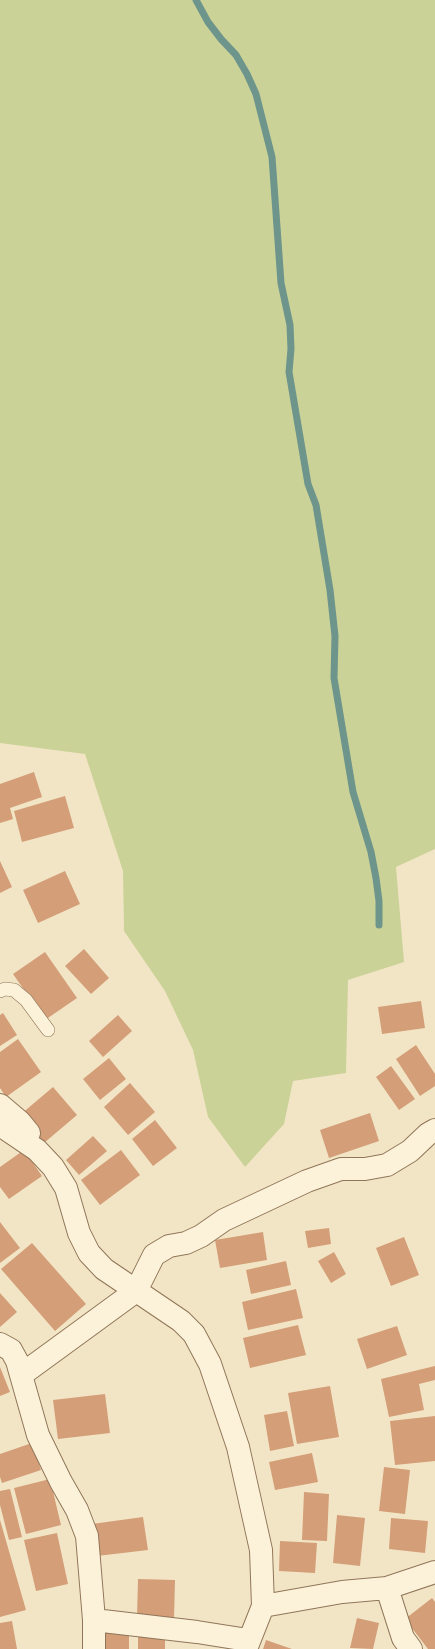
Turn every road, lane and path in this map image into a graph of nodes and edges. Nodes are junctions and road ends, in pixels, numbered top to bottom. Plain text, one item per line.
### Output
1 (0, 991) edge
2 (48, 1030) dead end
3 (0, 1105) edge
4 (0, 1125) edge
5 (435, 1130) edge
6 (37, 1150) junction
7 (136, 1290) junction
8 (0, 1344) edge
9 (21, 1375) junction
10 (435, 1572) edge
11 (387, 1588) junction
12 (263, 1606) junction
13 (94, 1620) junction
14 (247, 1645) edge
15 (402, 1645) edge
16 (94, 1649) edge

1 - 2 lane
3 - 6 street
4 - 6 street
5 - 7 street
6 - 7 street
7 - 9 street
7 - 12 street
8 - 9 street
9 - 13 street
10 - 11 street
11 - 12 street
11 - 15 street
12 - 14 street
13 - 14 street
13 - 16 street

